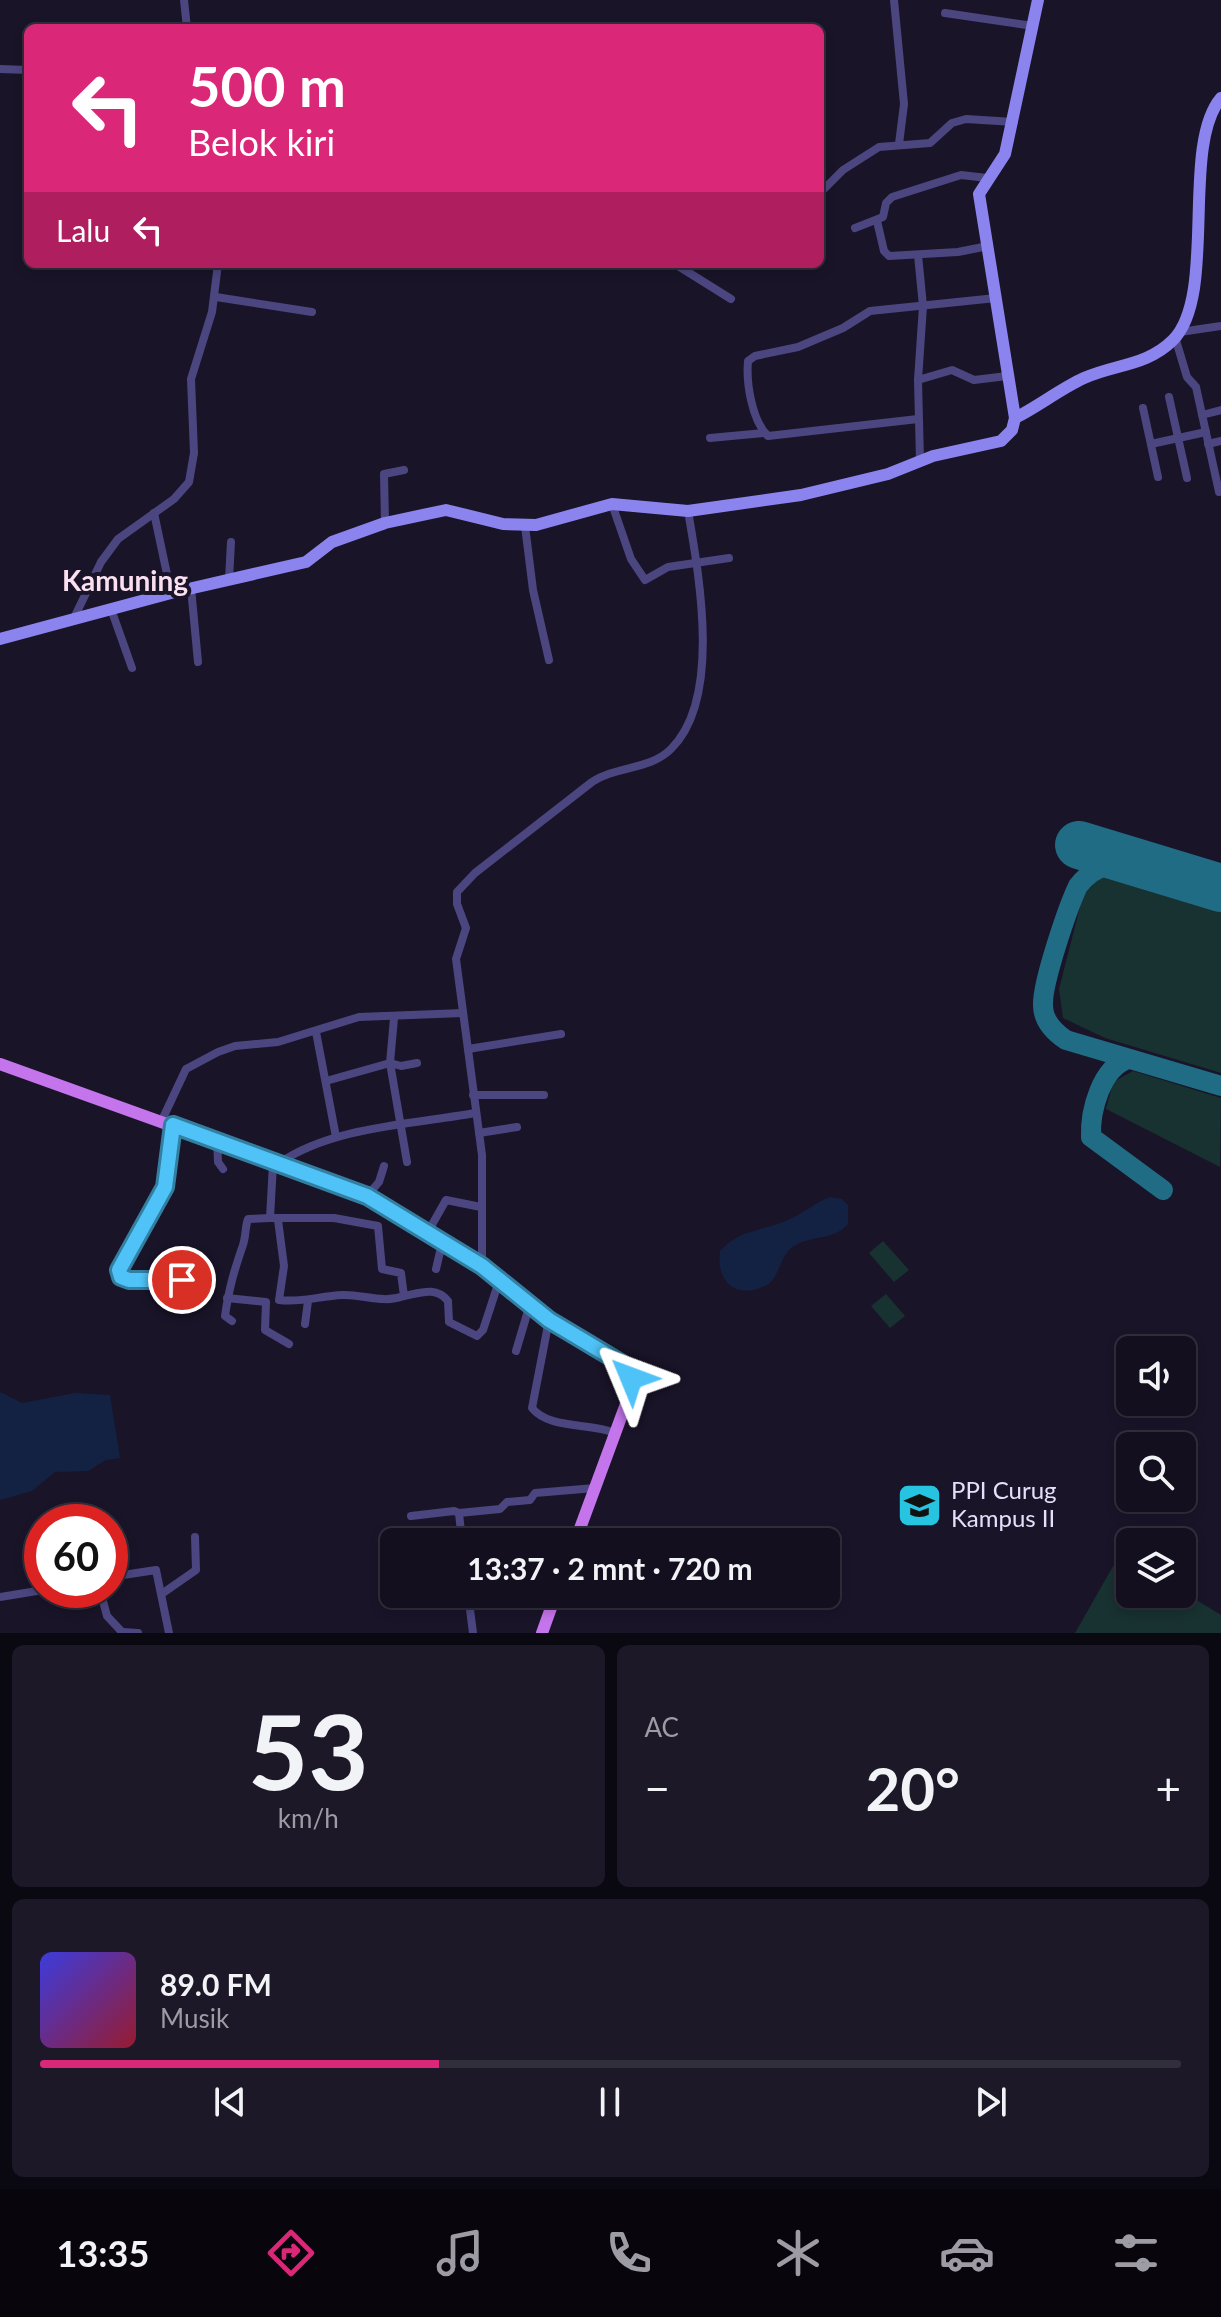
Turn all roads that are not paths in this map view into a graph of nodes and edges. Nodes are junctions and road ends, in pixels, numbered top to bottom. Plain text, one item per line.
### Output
1 (184, 0) edge
2 (894, 0) edge
3 (1038, 0) edge
4 (945, 13) dead end
5 (187, 24) edge
6 (1033, 26) junction
7 (0, 69) edge
8 (24, 70) edge
9 (1221, 98) edge
10 (1014, 122) junction
11 (899, 144) junction
12 (987, 178) junction
13 (824, 190) edge
14 (877, 221) junction
15 (855, 228) dead end
16 (988, 246) junction
17 (918, 255) junction
18 (218, 268) edge
19 (681, 268) edge
20 (216, 297) junction
21 (996, 298) junction
22 (731, 299) dead end
23 (923, 306) junction
24 (312, 312) dead end
25 (1221, 326) edge
26 (1178, 335) junction
27 (1007, 376) junction
28 (918, 380) junction
29 (1169, 397) dead end
30 (1143, 408) dead end
31 (1221, 410) edge
32 (1202, 415) junction
33 (1015, 418) junction
34 (918, 419) junction
35 (1206, 432) junction
36 (764, 433) junction
37 (710, 438) dead end
38 (1178, 438) junction
39 (1221, 441) edge
40 (1151, 444) junction
41 (1208, 444) junction
42 (920, 461) junction
43 (1217, 467) edge
44 (404, 470) dead end
45 (1158, 477) dead end
46 (1187, 478) dead end
47 (1219, 492) dead end
48 (612, 504) junction
49 (688, 511) junction
50 (154, 513) junction
51 (385, 523) junction
52 (525, 526) junction
53 (231, 542) dead end
54 (729, 558) dead end
55 (697, 564) junction
56 (229, 579) junction
57 (191, 588) junction
58 (171, 593) junction
59 (111, 609) junction
60 (74, 618) junction
61 (0, 639) edge
62 (549, 660) dead end
63 (198, 662) dead end
64 (132, 668) dead end
65 (463, 1013) junction
66 (394, 1018) junction
67 (316, 1032) junction
68 (561, 1034) dead end
69 (468, 1049) junction
70 (390, 1063) junction
71 (417, 1063) dead end
72 (0, 1064) edge
73 (326, 1081) junction
74 (473, 1095) junction
75 (544, 1095) dead end
76 (476, 1113) junction
77 (167, 1123) junction
78 (400, 1126) junction
79 (517, 1127) dead end
80 (479, 1133) junction
81 (336, 1137) junction
82 (217, 1139) junction
83 (407, 1162) dead end
84 (275, 1165) junction
85 (384, 1166) dead end
86 (223, 1169) dead end
87 (367, 1196) junction
88 (481, 1207) junction
89 (386, 1208) junction
90 (274, 1219) junction
91 (378, 1226) junction
92 (429, 1230) junction
93 (443, 1239) junction
94 (482, 1266) junction
95 (436, 1269) dead end
96 (184, 1276) dead end
97 (499, 1281) junction
98 (404, 1296) junction
99 (227, 1298) junction
100 (308, 1301) junction
101 (530, 1304) junction
102 (549, 1320) junction
103 (232, 1321) dead end
104 (305, 1324) dead end
105 (289, 1344) dead end
106 (516, 1351) dead end
107 (615, 1433) junction
108 (595, 1488) junction
109 (459, 1513) junction
110 (411, 1516) dead end
111 (461, 1528) edge
112 (580, 1528) edge
113 (195, 1537) dead end
114 (128, 1574) edge
115 (24, 1593) edge
116 (163, 1593) junction
117 (0, 1597) edge
118 (104, 1608) edge
119 (470, 1608) edge
120 (551, 1608) edge
121 (123, 1632) edge
122 (138, 1633) edge
123 (169, 1633) edge
124 (473, 1633) edge
125 (542, 1633) edge

1 - 5 street
2 - 11 street
3 - 6 street
4 - 6 street
6 - 10 street
7 - 8 street
9 - 26 street
10 - 11 street
10 - 12 street
11 - 13 street
12 - 14 street
12 - 16 street
14 - 15 street
14 - 17 street
16 - 17 street
16 - 21 street
17 - 23 street
18 - 20 street
19 - 22 street
20 - 24 street
20 - 50 street
21 - 23 street
21 - 27 street
23 - 28 street
23 - 36 street
25 - 26 street
26 - 32 street
26 - 33 street
27 - 28 street
27 - 33 street
28 - 34 street
29 - 38 street
30 - 40 street
31 - 32 street
32 - 35 street
33 - 42 street
34 - 36 street
34 - 42 street
35 - 38 street
35 - 41 street
36 - 37 street
38 - 40 street
38 - 46 street
39 - 41 street
40 - 45 street
41 - 43 street
42 - 49 street
43 - 47 street
44 - 51 street
48 - 49 street
48 - 52 street
48 - 55 street
49 - 55 street
50 - 58 street
50 - 60 street
51 - 52 street
51 - 56 street
52 - 62 street
53 - 56 street
54 - 55 street
55 - 65 street
56 - 57 street
57 - 58 street
57 - 63 street
58 - 59 street
59 - 60 street
59 - 64 street
60 - 61 street
65 - 66 street
65 - 69 street
66 - 67 street
66 - 70 street
67 - 73 street
67 - 77 street
68 - 69 street
69 - 74 street
70 - 71 street
70 - 73 street
70 - 78 street
72 - 77 main road
73 - 81 street
74 - 75 street
74 - 76 street
76 - 78 street
76 - 80 street
77 - 82 main road
77 - 96 street
78 - 81 street
78 - 83 street
79 - 80 street
80 - 88 street
81 - 84 street
82 - 84 main road
82 - 86 street
84 - 87 main road
84 - 90 street
85 - 87 street
87 - 89 main road
88 - 92 street
88 - 94 street
89 - 91 street
89 - 92 main road
90 - 91 street
90 - 99 street
90 - 100 street
91 - 98 street
92 - 93 main road
93 - 94 main road
93 - 95 street
94 - 97 main road
97 - 98 street
97 - 101 main road
98 - 100 street
99 - 103 street
99 - 105 street
100 - 104 street
101 - 102 main road
101 - 106 street
102 - 107 main road
102 - 107 street
107 - 108 main road
108 - 109 street
108 - 112 main road
109 - 110 street
109 - 111 street
113 - 116 street
114 - 116 street
115 - 117 street
116 - 123 street
118 - 121 street
119 - 124 street
120 - 125 main road
121 - 122 street

